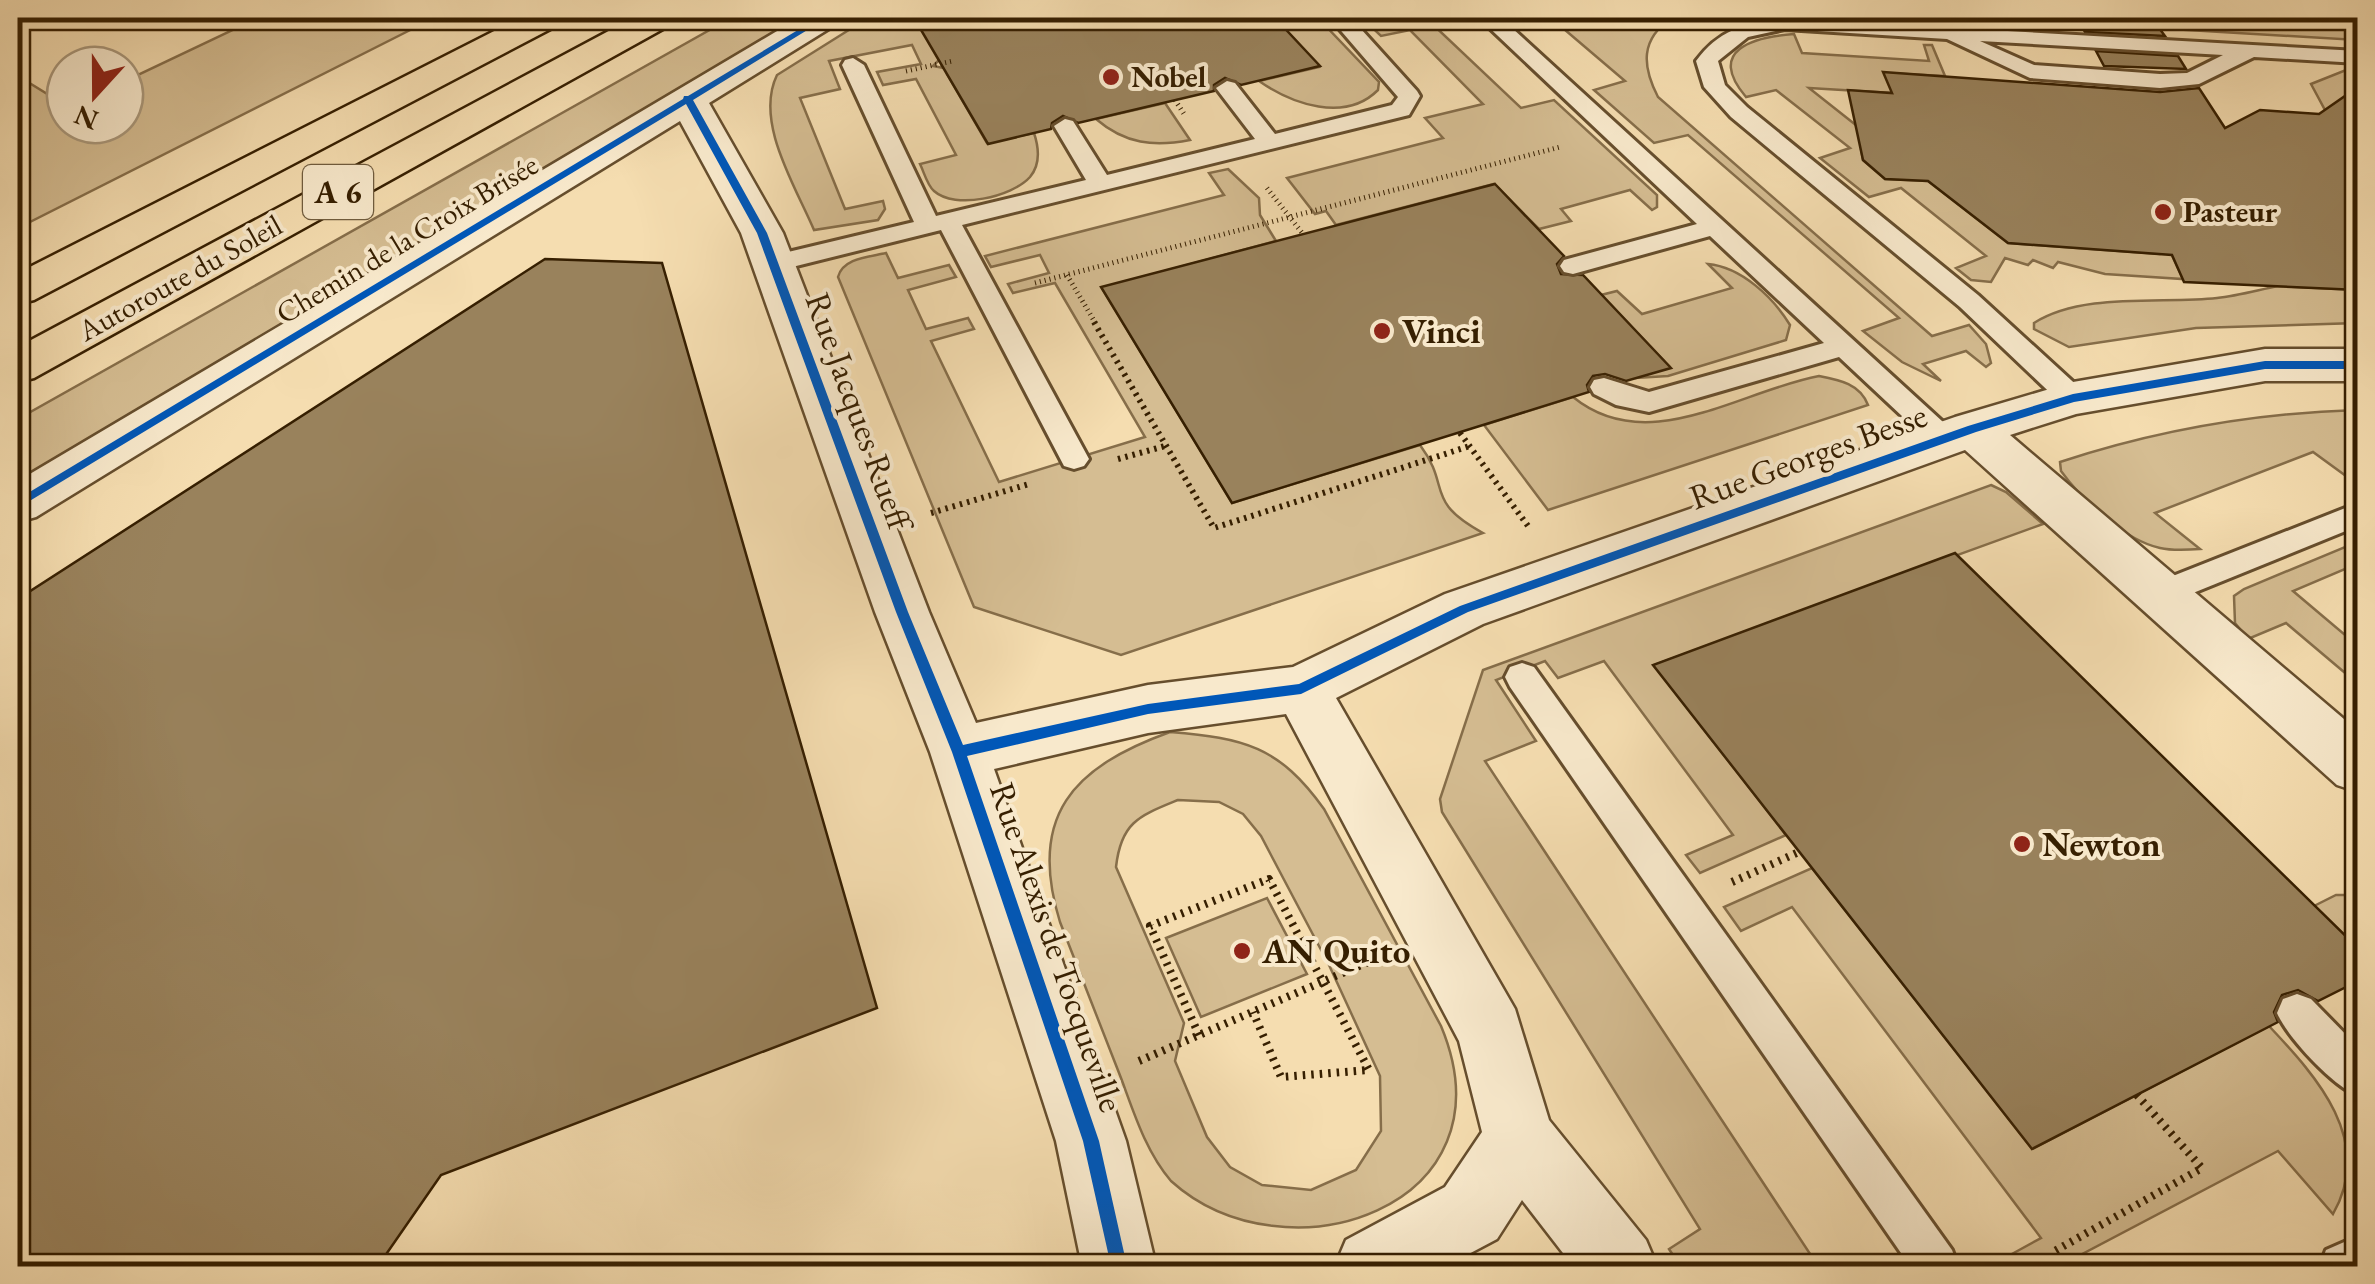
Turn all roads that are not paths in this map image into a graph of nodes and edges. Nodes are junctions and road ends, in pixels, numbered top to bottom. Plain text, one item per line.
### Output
1 (546, 18) edge
2 (658, 18) edge
3 (823, 18) edge
4 (1340, 18) edge
5 (1490, 18) edge
6 (1945, 32) junction
7 (2252, 50) junction
8 (2358, 57) edge
9 (853, 65) dead end
10 (1227, 88) dead end
11 (687, 98) junction
12 (1065, 126) dead end
13 (1270, 142) junction
14 (1101, 184) junction
15 (939, 225) junction
16 (1715, 227) junction
17 (772, 264) junction
18 (1574, 266) dead end
19 (18, 290) edge
20 (1841, 346) junction
21 (2358, 366) edge
22 (18, 367) edge
23 (1604, 387) dead end
24 (2072, 398) junction
25 (1958, 434) junction
26 (1074, 459) dead end
27 (18, 504) edge
28 (2358, 514) edge
29 (2161, 594) junction
30 (1522, 677) dead end
31 (1302, 689) junction
32 (959, 752) junction
33 (2358, 767) edge
34 (2296, 1013) dead end
35 (2358, 1076) edge
36 (1520, 1139) junction
37 (2358, 1258) edge
38 (1119, 1266) edge
39 (1372, 1266) edge
40 (1620, 1266) edge
41 (1936, 1266) edge
42 (2342, 1266) edge

1 - 19 highway, Autoroute du Soleil / A 6
2 - 22 highway, Autoroute du Soleil / A 6
3 - 11 street, Chemin de la Croix Brisée
4 - 13 lane
5 - 16 lane
6 - 7 lane
6 - 7 lane
6 - 24 lane
7 - 8 lane
9 - 15 lane
10 - 13 lane
11 - 17 street, Rue Jacques Rueff
11 - 27 street, Chemin de la Croix Brisée
12 - 14 lane
13 - 14 lane
14 - 15 lane
15 - 17 lane
15 - 26 lane
16 - 18 lane
16 - 20 lane
17 - 32 street, Rue Jacques Rueff
20 - 23 lane
20 - 25 lane
21 - 24 street, Rue Georges Besse
24 - 25 street, Rue Georges Besse
25 - 29 street, Rue Georges Besse
25 - 31 street, Rue Georges Besse
28 - 29 lane
29 - 33 street, Rue Georges Besse
30 - 41 lane
31 - 32 street, Rue Alexis de Tocqueville
31 - 36 street
32 - 38 street, Rue Alexis de Tocqueville
34 - 35 lane
36 - 39 street
36 - 40 street
37 - 42 lane

